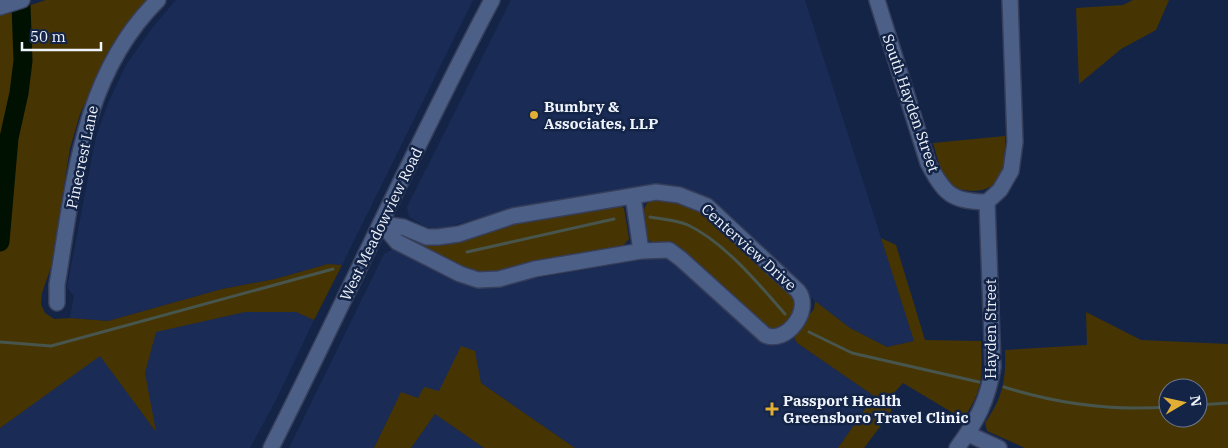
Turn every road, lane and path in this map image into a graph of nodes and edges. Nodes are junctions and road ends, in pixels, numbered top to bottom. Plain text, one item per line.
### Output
1 (22, 0) edge
2 (158, 0) edge
3 (492, 0) edge
4 (877, 0) edge
5 (1010, 0) edge
6 (0, 7) edge
7 (633, 196) junction
8 (987, 202) junction
9 (382, 224) junction
10 (641, 251) junction
11 (57, 303) dead end
12 (968, 434) junction
13 (271, 448) edge
14 (957, 448) edge
15 (999, 448) edge

1 - 6 street
2 - 11 street, Pinecrest Lane
3 - 9 street, West Meadowview Road
4 - 8 street, South Hayden Street
5 - 8 street
7 - 9 street, Centerview Drive
7 - 10 street
7 - 10 street, Centerview Drive
8 - 12 street, Hayden Street
9 - 10 street, Centerview Drive
9 - 13 street, West Meadowview Road
12 - 14 street, Hayden Street
12 - 15 street

